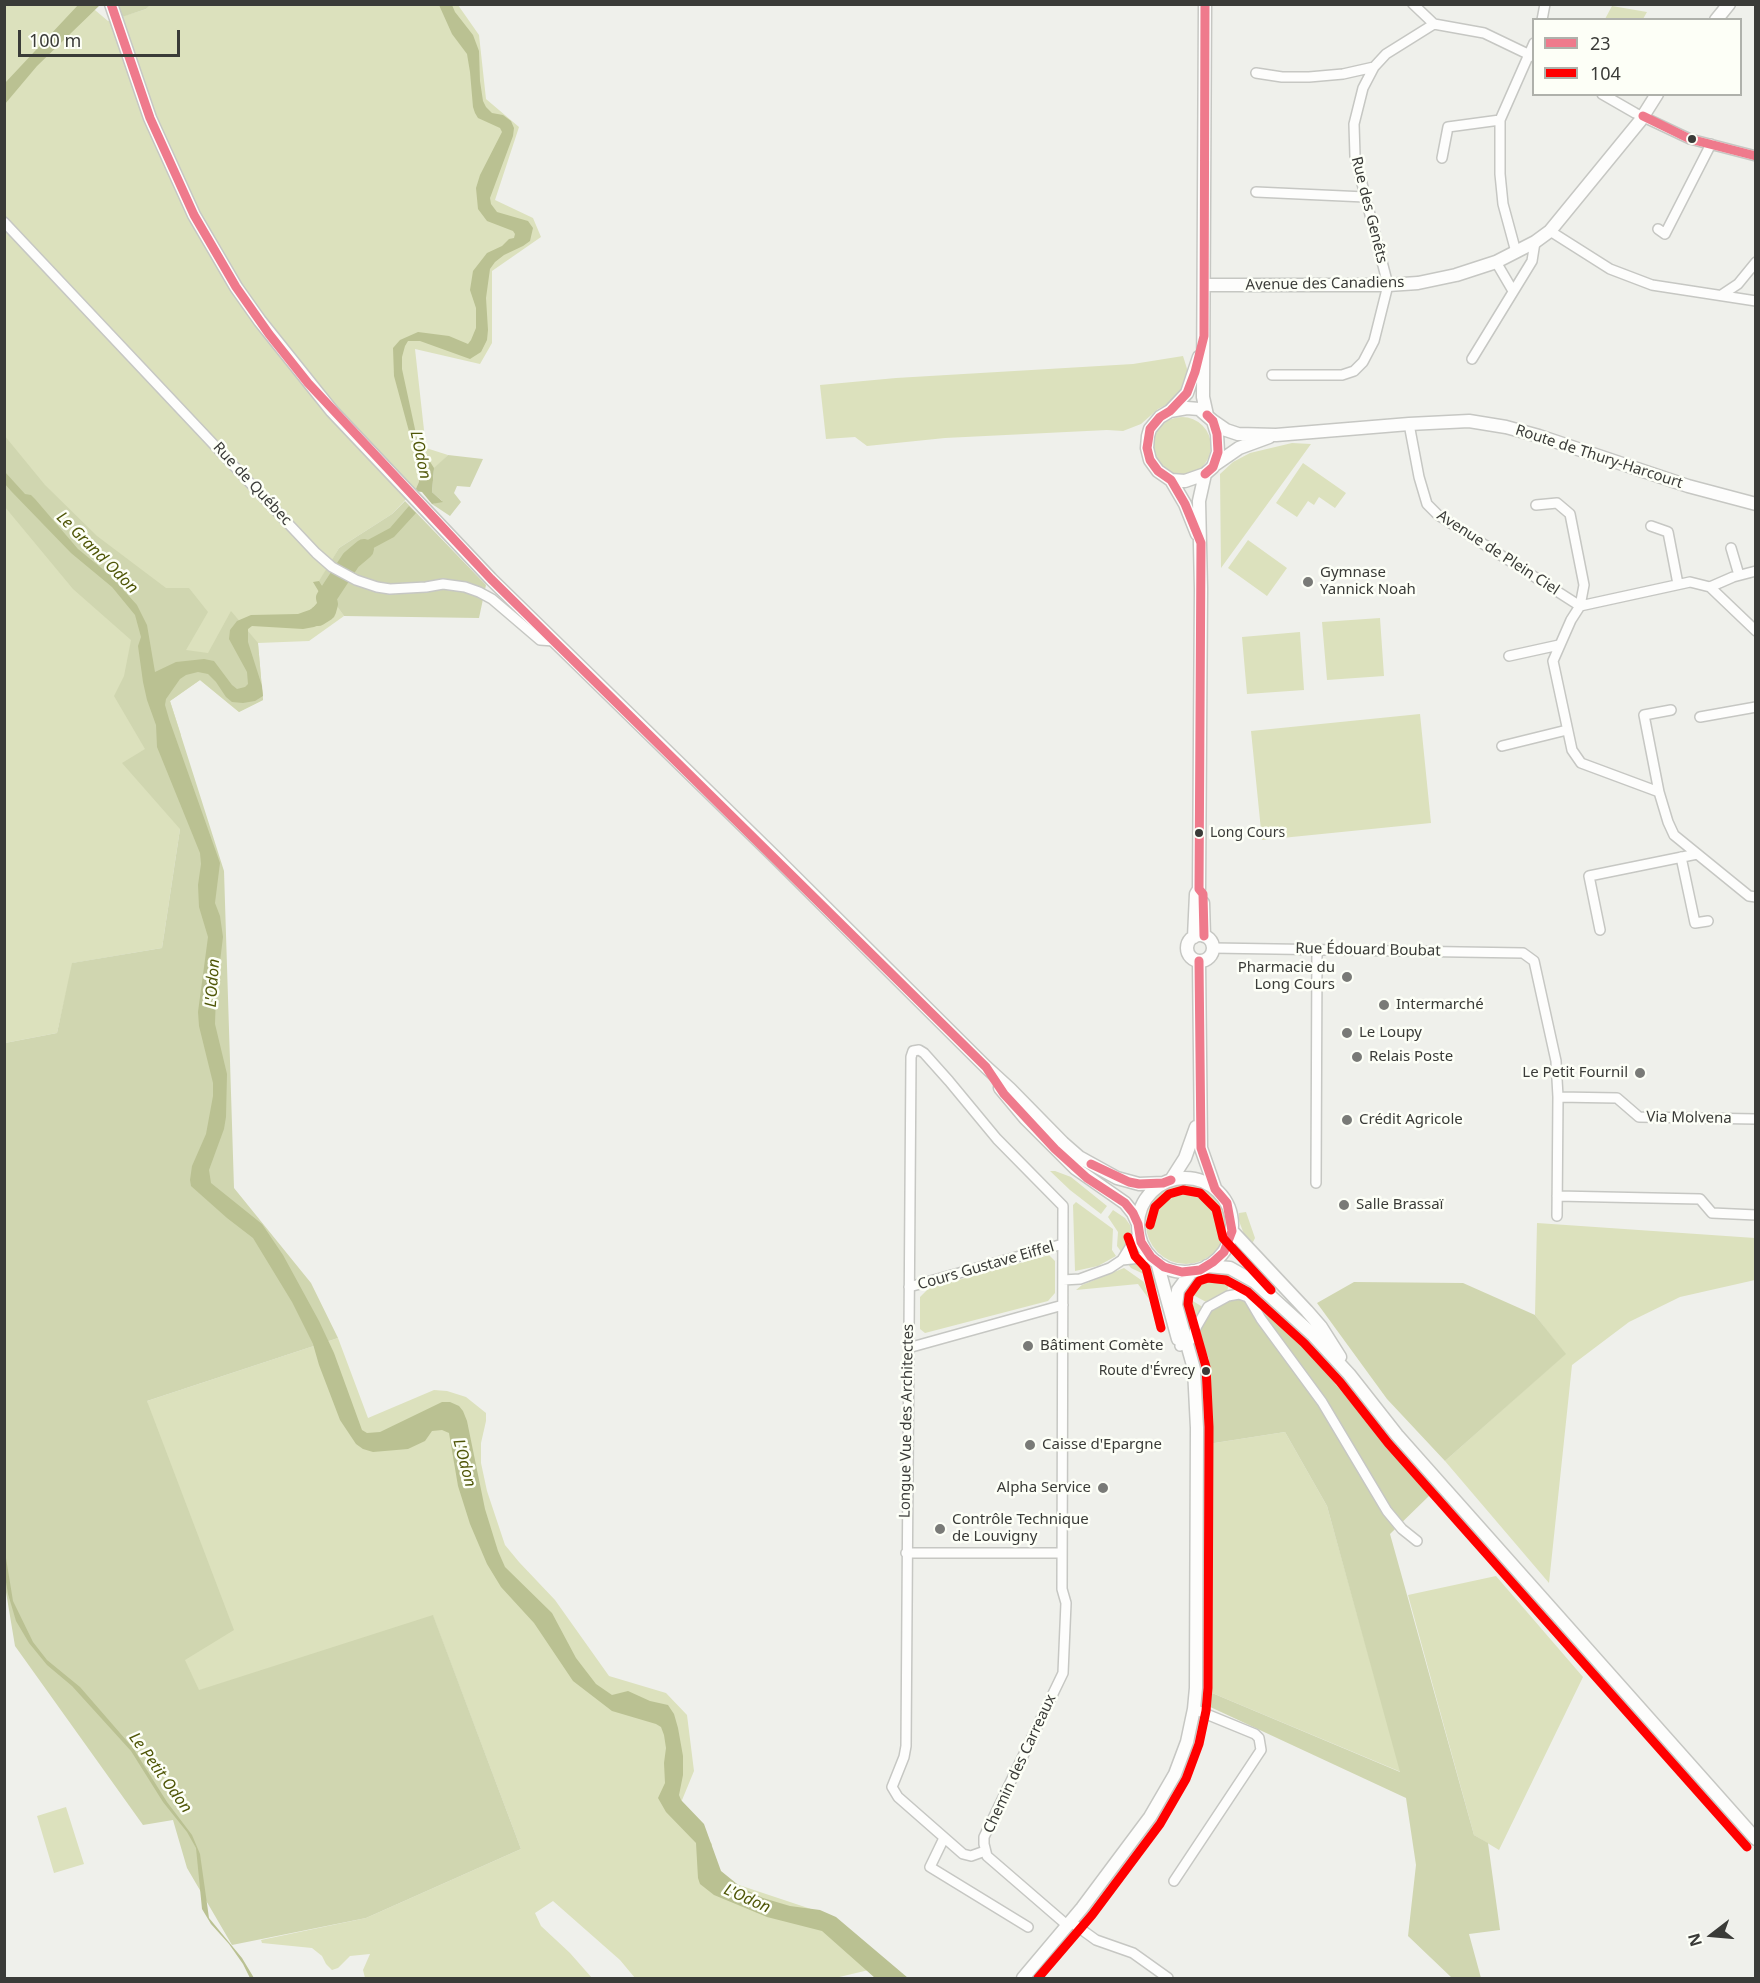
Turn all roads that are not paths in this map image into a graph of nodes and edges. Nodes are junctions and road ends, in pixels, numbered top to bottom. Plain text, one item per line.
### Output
1 (111, 4) edge
2 (1205, 4) edge
3 (1413, 4) edge
4 (1729, 4) edge
5 (1718, 18) edge
6 (1434, 24) junction
7 (1531, 56) edge
8 (1374, 67) junction
9 (1256, 73) dead end
10 (1606, 96) edge
11 (1656, 96) edge
12 (1643, 116) junction
13 (1500, 120) junction
14 (1712, 144) junction
15 (1755, 156) edge
16 (1442, 158) dead end
17 (1256, 192) dead end
18 (1365, 196) junction
19 (4, 222) edge
20 (1658, 229) dead end
21 (1550, 231) junction
22 (1535, 242) junction
23 (1516, 252) junction
24 (1496, 262) junction
25 (1755, 262) edge
26 (1204, 285) junction
27 (1388, 285) junction
28 (1513, 291) junction
29 (1723, 294) junction
30 (1755, 301) edge
31 (1204, 336) junction
32 (1472, 359) dead end
33 (1272, 375) dead end
34 (1170, 411) junction
35 (1210, 418) junction
36 (1409, 427) junction
37 (1276, 435) junction
38 (1209, 470) junction
39 (1171, 480) junction
40 (1755, 504) edge
41 (1536, 505) dead end
42 (1651, 526) dead end
43 (1201, 543) junction
44 (1731, 548) dead end
45 (1755, 572) edge
46 (1739, 575) junction
47 (1678, 584) junction
48 (1710, 587) junction
49 (1580, 606) junction
50 (1755, 631) edge
51 (554, 641) junction
52 (1559, 645) junction
53 (1509, 656) dead end
54 (1755, 707) edge
55 (1671, 710) dead end
56 (1700, 717) dead end
57 (1568, 730) junction
58 (1502, 746) dead end
59 (1659, 792) junction
60 (1697, 854) junction
61 (1681, 857) junction
62 (1755, 897) edge
63 (1708, 921) dead end
64 (1600, 930) dead end
65 (1199, 936) junction
66 (1214, 948) junction
67 (1317, 950) junction
68 (1199, 961) junction
69 (913, 1051) joint
70 (986, 1068) junction
71 (1199, 1087) junction
72 (1558, 1097) junction
73 (1755, 1119) edge
74 (1167, 1181) junction
75 (1316, 1183) dead end
76 (1215, 1189) junction
77 (1557, 1196) junction
78 (1755, 1215) edge
79 (1557, 1216) dead end
80 (1138, 1228) junction
81 (1232, 1231) junction
82 (1063, 1244) junction
83 (1122, 1260) junction
84 (1154, 1260) junction
85 (1207, 1266) junction
86 (1192, 1271) junction
87 (1064, 1280) junction
88 (909, 1287) junction
89 (1063, 1305) junction
90 (1184, 1345) junction
91 (908, 1347) junction
92 (1349, 1374) junction
93 (1418, 1541) dead end
94 (906, 1553) junction
95 (1062, 1553) junction
96 (1194, 1709) junction
97 (944, 1838) junction
98 (1755, 1839) edge
99 (985, 1851) junction
100 (1174, 1881) dead end
101 (1070, 1924) junction
102 (1028, 1927) dead end
103 (1023, 1978) edge
104 (1168, 1978) edge

1 - 51 main road
2 - 26 main road
3 - 6 street
4 - 5 main road
6 - 7 street
6 - 8 street, Rue des Genêts
7 - 13 street
8 - 9 street
8 - 18 street, Rue des Genêts
10 - 12 street
11 - 12 main road, Avenue des Canadiens
12 - 14 street
12 - 21 main road, Avenue des Canadiens
13 - 16 street
13 - 23 street
14 - 15 street
14 - 20 street
17 - 18 street
18 - 27 street, Rue des Genêts
19 - 51 street, Rue de Québec
21 - 22 main road, Avenue des Canadiens
21 - 29 street
22 - 23 main road, Avenue des Canadiens
22 - 28 street
23 - 24 main road, Avenue des Canadiens
24 - 27 main road, Avenue des Canadiens
24 - 28 street
25 - 29 street
26 - 27 main road, Avenue des Canadiens
26 - 31 main road
27 - 33 street
28 - 32 street
29 - 30 street
31 - 34 main road
31 - 35 main road
34 - 35 main road
34 - 39 main road
35 - 37 main road, Route de Thury-Harcourt
35 - 38 main road
36 - 37 main road, Route de Thury-Harcourt
36 - 40 main road, Route de Thury-Harcourt
36 - 49 street, Avenue de Plein Ciel
37 - 38 main road, Route de Thury-Harcourt
38 - 39 main road
38 - 43 main road
39 - 43 main road
41 - 49 street
42 - 47 street
43 - 65 main road
44 - 46 street
45 - 46 street
46 - 48 street
47 - 48 street
47 - 49 street
48 - 50 street
49 - 52 street
51 - 70 main road
52 - 53 street
52 - 57 street
54 - 56 street
55 - 59 street
57 - 58 street
57 - 59 street
59 - 60 street
60 - 61 street
60 - 62 street
61 - 63 street
61 - 64 street
65 - 66 main road
65 - 68 main road
66 - 67 street, Rue Édouard Boubat
66 - 68 main road
67 - 72 street, Rue Édouard Boubat
67 - 75 street
68 - 71 main road
69 - 82 street, Chemin des Carreaux
69 - 88 street, Longue Vue des Architectes
70 - 74 main road
70 - 80 main road
71 - 74 main road
71 - 76 main road
72 - 73 street, Via Molvena
72 - 77 street
74 - 76 main road
74 - 80 main road
76 - 81 main road
77 - 78 street
77 - 79 street
80 - 83 street
80 - 84 main road
81 - 85 main road
81 - 92 main road
82 - 87 street, Chemin des Carreaux
82 - 88 street, Cours Gustave Eiffel
83 - 84 street
83 - 87 street
84 - 86 main road
84 - 90 main road
85 - 86 main road
85 - 92 main road
86 - 90 main road
87 - 89 street, Chemin des Carreaux
88 - 91 street, Longue Vue des Architectes
89 - 91 street
89 - 95 street, Chemin des Carreaux
90 - 93 street
90 - 96 main road
91 - 94 street, Longue Vue des Architectes
92 - 98 main road
94 - 95 street
94 - 97 street, Longue Vue des Architectes
95 - 99 street, Chemin des Carreaux
96 - 100 street
96 - 101 main road
97 - 99 street
97 - 102 street
99 - 101 street, Chemin des Carreaux
101 - 103 main road
101 - 104 street, Chemin des Carreaux

